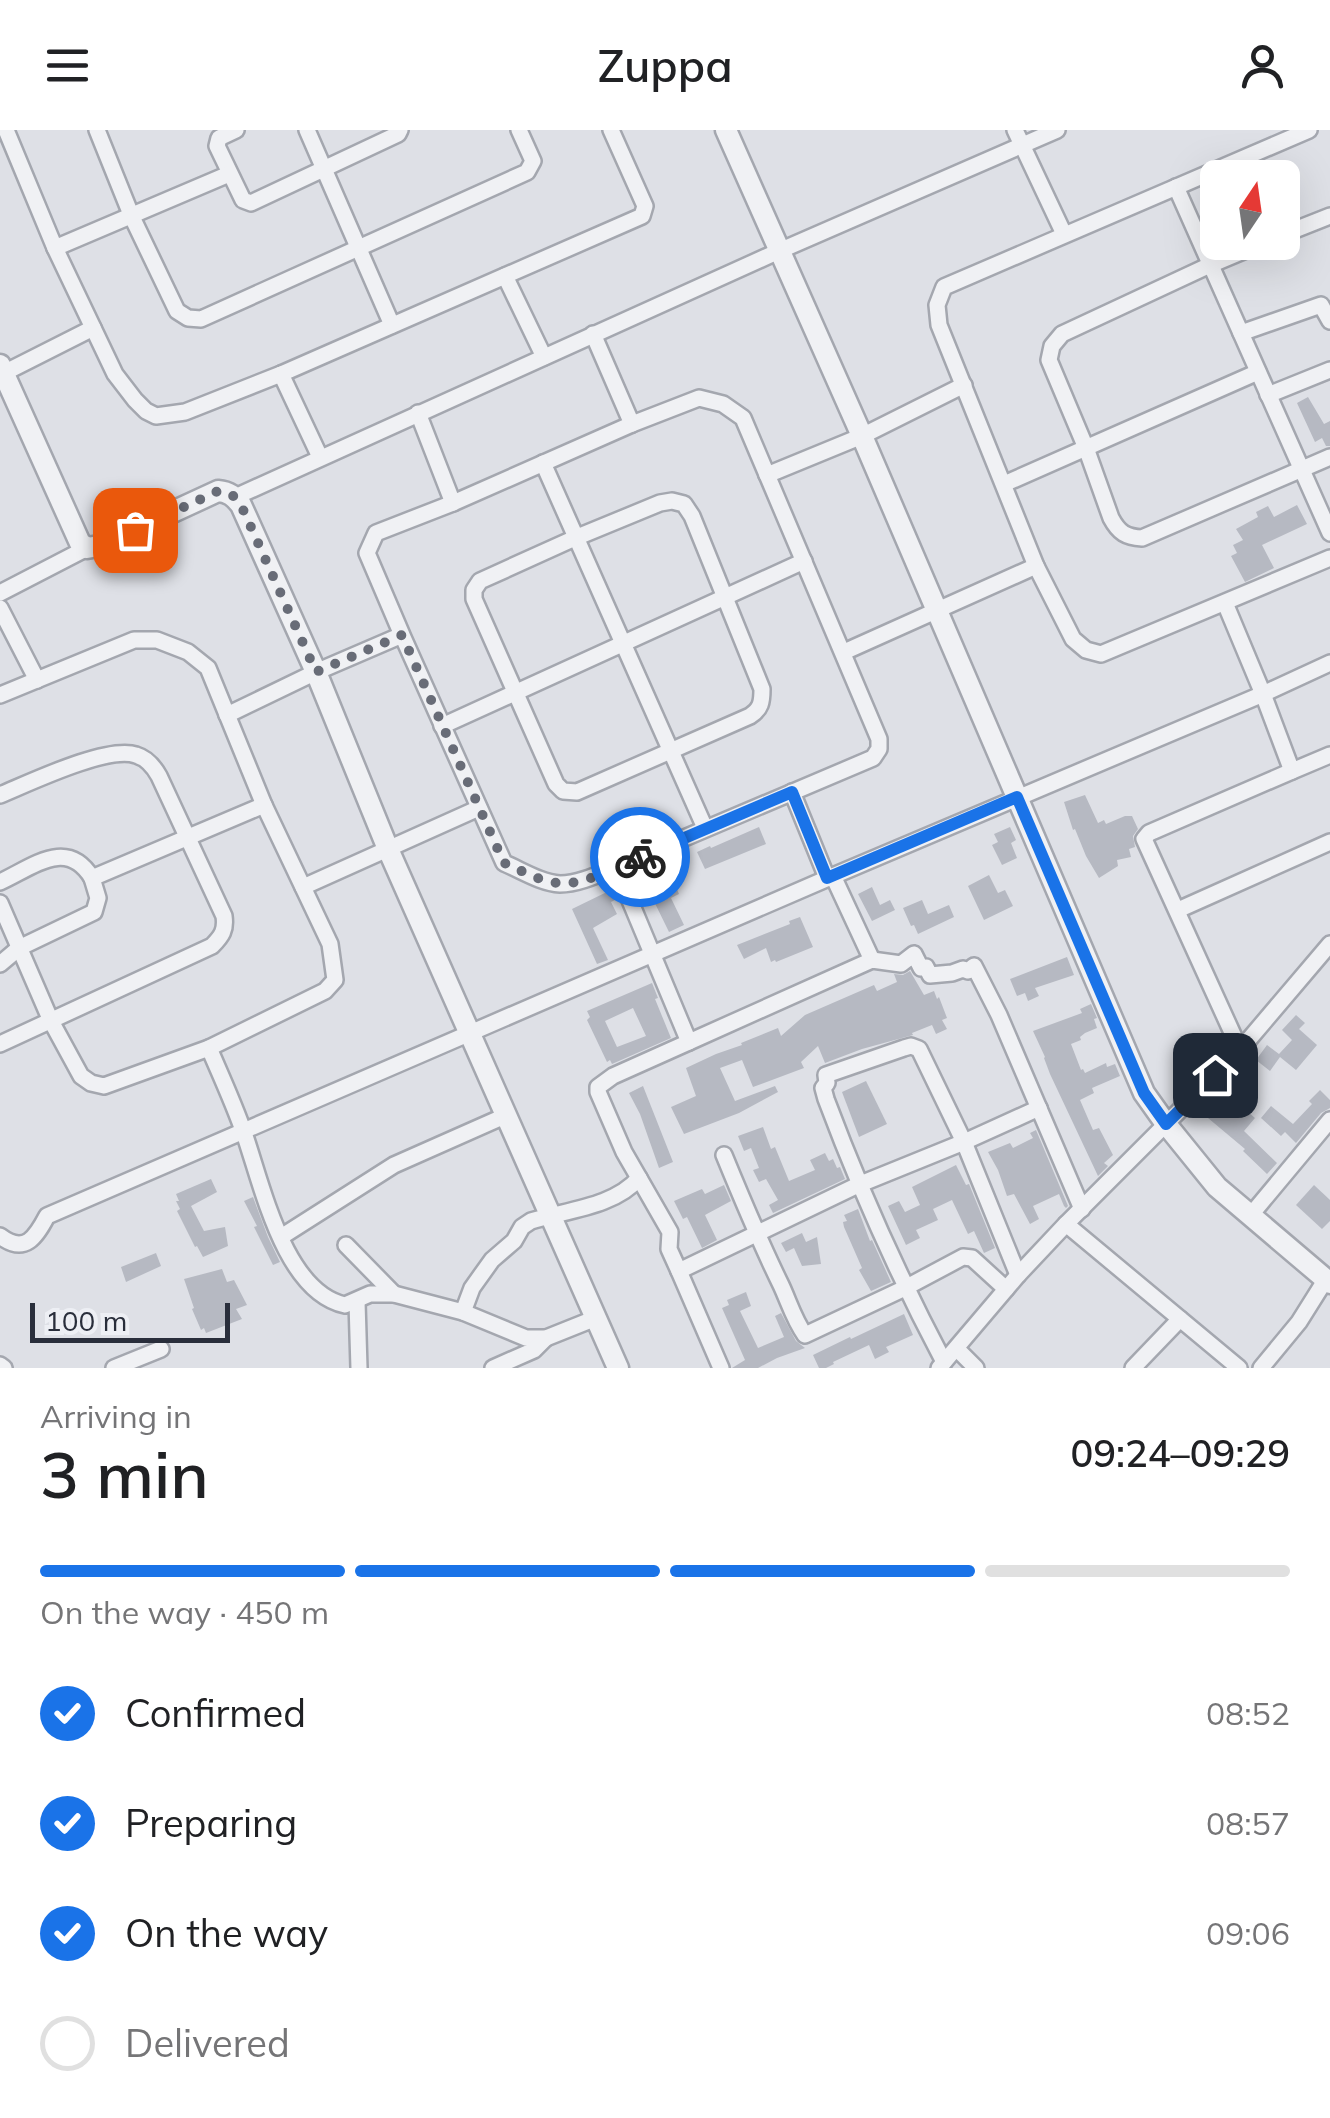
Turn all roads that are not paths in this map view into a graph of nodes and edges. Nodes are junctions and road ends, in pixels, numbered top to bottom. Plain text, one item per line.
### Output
1 (6, 130) edge
2 (97, 130) edge
3 (236, 130) edge
4 (307, 130) edge
5 (400, 130) edge
6 (519, 130) edge
7 (612, 130) edge
8 (726, 130) edge
9 (1057, 130) edge
10 (1309, 130) edge
11 (1280, 136) edge
12 (1019, 137) edge
13 (18, 160) junction
14 (0, 168) edge
15 (322, 168) junction
16 (230, 174) junction
17 (1176, 188) junction
18 (1330, 216) edge
19 (132, 217) junction
20 (1300, 228) edge
21 (1064, 234) junction
22 (56, 248) junction
23 (358, 249) junction
24 (778, 251) junction
25 (1222, 260) edge
26 (1210, 265) junction
27 (505, 276) junction
28 (1330, 322) edge
29 (392, 325) junction
30 (93, 328) junction
31 (1240, 333) junction
32 (593, 334) junction
33 (544, 356) junction
34 (1330, 370) edge
35 (1, 371) edge
36 (1258, 372) junction
37 (280, 374) junction
38 (964, 384) junction
39 (1268, 395) junction
40 (418, 413) junction
41 (632, 424) junction
42 (862, 436) junction
43 (1086, 448) junction
44 (1330, 456) edge
45 (320, 457) junction
46 (543, 463) junction
47 (1302, 468) junction
48 (767, 475) junction
49 (1004, 484) junction
50 (235, 497) junction
51 (453, 503) junction
52 (1330, 533) edge
53 (575, 538) junction
54 (87, 548) junction
55 (1330, 558) edge
56 (804, 561) junction
57 (1036, 566) junction
58 (0, 593) edge
59 (724, 596) junction
60 (1225, 602) junction
61 (0, 608) edge
62 (936, 611) junction
63 (402, 635) junction
64 (623, 644) junction
65 (844, 652) junction
66 (1330, 663) edge
67 (316, 672) junction
68 (37, 680) junction
69 (515, 694) junction
70 (1263, 694) junction
71 (0, 696) edge
72 (227, 714) junction
73 (442, 726) junction
74 (672, 750) junction
75 (1330, 755) edge
76 (1292, 771) junction
77 (792, 792) junction
78 (0, 795) edge
79 (1017, 797) junction
80 (264, 804) junction
81 (479, 808) junction
82 (705, 828) junction
83 (187, 837) junction
84 (1330, 842) edge
85 (388, 849) junction
86 (616, 867) junction
87 (830, 877) junction
88 (92, 878) junction
89 (0, 882) edge
90 (303, 886) junction
91 (0, 903) edge
92 (1178, 910) junction
93 (19, 948) junction
94 (1328, 951) edge
95 (651, 954) junction
96 (872, 960) junction
97 (0, 964) edge
98 (51, 1020) junction
99 (470, 1032) junction
100 (688, 1042) junction
101 (0, 1044) edge
102 (209, 1048) junction
103 (1240, 1050) junction
104 (1039, 1108) junction
105 (507, 1114) junction
106 (1330, 1120) edge
107 (1166, 1124) junction
108 (244, 1132) junction
109 (964, 1142) junction
110 (724, 1155) dead end
111 (639, 1178) junction
112 (858, 1185) junction
113 (1082, 1209) junction
114 (552, 1215) junction
115 (1250, 1216) junction
116 (1066, 1224) junction
117 (756, 1232) junction
118 (0, 1236) edge
119 (280, 1237) junction
120 (346, 1246) dead end
121 (679, 1271) junction
122 (1018, 1274) junction
123 (1328, 1281) edge
124 (905, 1288) junction
125 (1006, 1289) junction
126 (394, 1294) junction
127 (357, 1302) junction
128 (463, 1312) junction
129 (596, 1318) junction
130 (1180, 1319) junction
131 (546, 1338) junction
132 (161, 1349) dead end
133 (957, 1349) junction
134 (942, 1365) edge
135 (1136, 1367) edge
136 (114, 1368) edge
137 (359, 1368) edge
138 (494, 1368) edge
139 (618, 1368) edge
140 (721, 1368) edge
141 (976, 1368) edge
142 (1239, 1368) edge
143 (1261, 1368) edge

1 - 13 street
2 - 19 street
3 - 16 street
4 - 15 street
5 - 15 street
6 - 23 street
7 - 27 street
8 - 24 street
9 - 12 street
10 - 11 street
11 - 17 street
12 - 21 street
12 - 24 street
13 - 14 street
13 - 22 street
15 - 16 street
15 - 23 street
16 - 19 street
17 - 21 street
17 - 26 street
18 - 20 street
19 - 22 street
19 - 23 street
21 - 38 street
22 - 30 street
23 - 29 street
24 - 32 street
24 - 42 street
25 - 26 street
26 - 31 street
26 - 43 street
27 - 29 street
27 - 33 street
28 - 31 street
29 - 37 street
30 - 35 street
30 - 37 street
31 - 36 street
32 - 33 street
32 - 41 street
33 - 40 street
34 - 39 street
35 - 54 street
36 - 39 street
36 - 43 street
37 - 45 street
38 - 42 street
38 - 49 street
39 - 47 street
40 - 45 street
40 - 51 street
41 - 46 street
41 - 48 street
42 - 48 street
42 - 62 street
43 - 47 street
43 - 49 street
44 - 47 street
45 - 50 street
46 - 51 street
46 - 53 street
47 - 52 street
48 - 56 street
49 - 57 street
50 - 54 street
50 - 67 street
51 - 63 street
53 - 59 street
53 - 64 street
53 - 69 street
54 - 58 street
55 - 60 street
56 - 59 street
56 - 65 street
57 - 60 street
57 - 62 street
59 - 64 street
59 - 74 street
60 - 70 street
61 - 68 street
62 - 65 street
62 - 79 street
63 - 67 street
63 - 73 street
64 - 69 street
64 - 74 street
65 - 77 street
66 - 70 street
67 - 72 street
67 - 85 street
68 - 71 street
68 - 72 street
69 - 73 street
69 - 74 street
70 - 76 street
70 - 79 street
72 - 80 street
73 - 81 street
74 - 82 street
75 - 76 street
76 - 92 street
77 - 82 street
77 - 87 street
78 - 83 street
79 - 87 street
79 - 107 street
80 - 83 street
80 - 90 street
81 - 85 street
81 - 86 street
82 - 86 street
83 - 88 street
83 - 98 street
84 - 92 street
85 - 90 street
85 - 99 street
86 - 95 street
87 - 95 street
87 - 96 street
88 - 89 street
88 - 93 street
90 - 102 street
91 - 93 street
92 - 103 street
93 - 97 street
93 - 98 street
94 - 103 street
95 - 99 street
95 - 100 street
96 - 100 street
96 - 104 street
98 - 101 street
98 - 102 street
99 - 105 street
99 - 108 street
100 - 111 street
102 - 108 street
103 - 107 street
104 - 109 street
104 - 113 street
105 - 114 street
105 - 119 street
106 - 115 street
107 - 113 street
107 - 115 street
108 - 118 street
108 - 119 street
109 - 112 street
109 - 112 street
109 - 122 street
110 - 117 street
111 - 114 street
111 - 121 street
112 - 117 street
112 - 124 street
113 - 116 street
114 - 128 street
114 - 129 street
115 - 123 street
116 - 122 street
116 - 130 street
117 - 121 street
117 - 124 street
119 - 127 street
120 - 126 street
121 - 140 street
122 - 125 street
123 - 143 street
124 - 125 street
124 - 134 street
125 - 133 street
126 - 127 street
126 - 128 street
127 - 137 street
128 - 131 street
129 - 131 street
129 - 139 street
130 - 135 street
130 - 142 street
131 - 138 street
132 - 136 street
133 - 134 street
133 - 141 street

